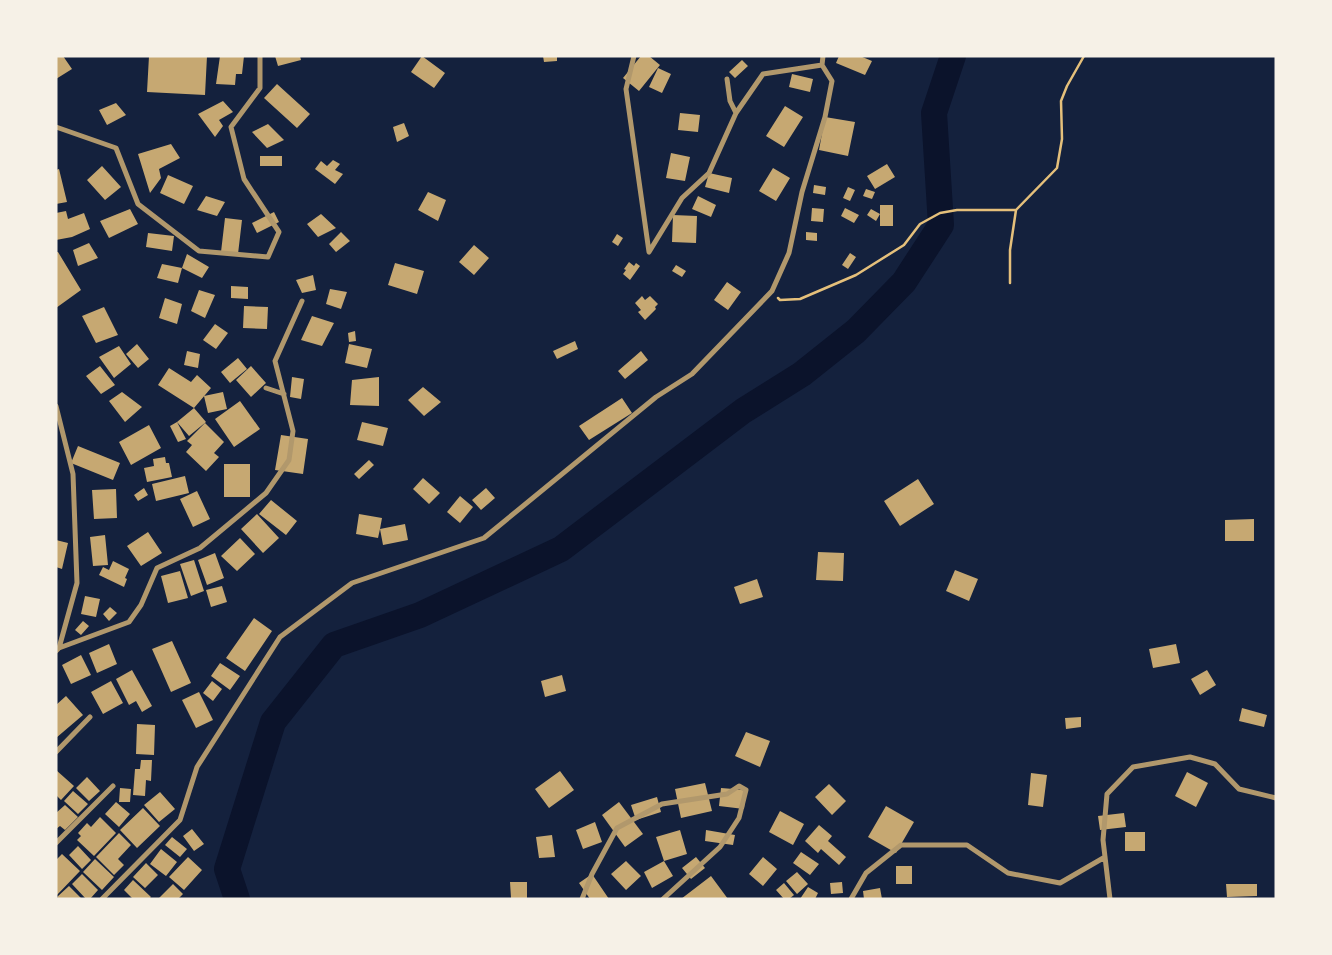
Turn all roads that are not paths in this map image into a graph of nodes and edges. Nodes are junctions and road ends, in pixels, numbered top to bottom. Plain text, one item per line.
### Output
1 (260, 56) edge
2 (634, 56) edge
3 (823, 56) edge
4 (822, 65) junction
5 (727, 79) dead end
6 (736, 113) junction
7 (56, 127) edge
8 (302, 301) dead end
9 (266, 388) dead end
10 (284, 394) junction
11 (56, 406) edge
12 (58, 650) edge
13 (90, 717) dead end
14 (56, 752) edge
15 (113, 786) dead end
16 (1276, 798) edge
17 (56, 843) edge
18 (1105, 857) junction
19 (102, 899) edge
20 (582, 899) edge
21 (663, 899) edge
22 (851, 899) edge
23 (1110, 899) edge

1 - 7 street
2 - 6 street
3 - 4 street
4 - 6 street
4 - 19 street
5 - 6 street
8 - 10 street
9 - 10 street
10 - 12 street
11 - 12 street
13 - 14 street
15 - 17 street
16 - 18 street
18 - 22 street
18 - 23 street
20 - 21 street

